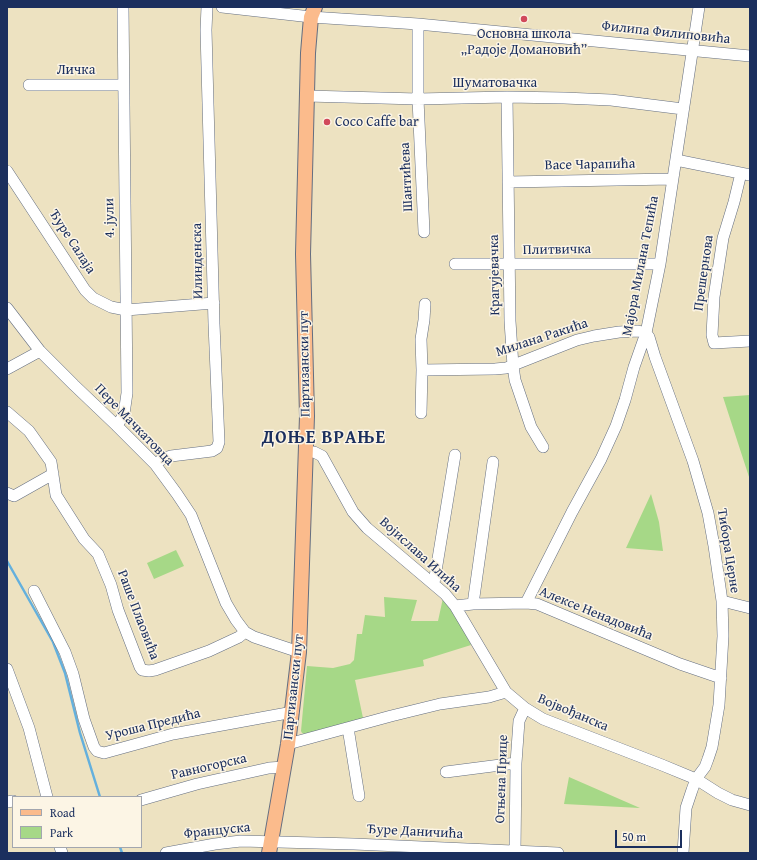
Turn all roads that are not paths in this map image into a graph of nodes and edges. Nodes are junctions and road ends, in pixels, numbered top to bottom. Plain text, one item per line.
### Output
1 (123, 7) edge
2 (207, 7) edge
3 (222, 7) edge
4 (699, 7) edge
5 (311, 10) edge
6 (418, 24) junction
7 (692, 51) junction
8 (750, 56) edge
9 (29, 85) dead end
10 (123, 85) junction
11 (307, 96) junction
12 (507, 97) junction
13 (418, 99) junction
14 (683, 109) junction
15 (676, 160) junction
16 (7, 171) edge
17 (745, 174) edge
18 (672, 179) junction
19 (508, 182) junction
20 (424, 232) dead end
21 (455, 264) dead end
22 (660, 264) junction
23 (510, 265) junction
24 (214, 303) junction
25 (424, 304) dead end
26 (7, 308) edge
27 (126, 310) junction
28 (646, 333) junction
29 (750, 341) edge
30 (40, 351) junction
31 (513, 366) junction
32 (7, 369) edge
33 (422, 370) junction
34 (7, 412) edge
35 (421, 413) dead end
36 (117, 426) junction
37 (543, 447) dead end
38 (306, 452) junction
39 (456, 455) dead end
40 (493, 462) dead end
41 (155, 464) junction
42 (53, 474) junction
43 (7, 493) edge
44 (434, 583) junction
45 (34, 591) dead end
46 (722, 601) junction
47 (526, 603) junction
48 (474, 604) junction
49 (455, 606) junction
50 (750, 608) edge
51 (245, 632) junction
52 (299, 652) junction
53 (7, 669) edge
54 (721, 678) junction
55 (506, 692) junction
56 (525, 708) junction
57 (293, 712) junction
58 (348, 728) junction
59 (288, 744) junction
60 (516, 763) junction
61 (284, 767) junction
62 (446, 772) dead end
63 (696, 780) junction
64 (45, 796) edge
65 (359, 796) dead end
66 (142, 800) edge
67 (750, 805) edge
68 (270, 848) edge
69 (353, 848) edge
70 (507, 852) edge
71 (166, 853) edge
72 (558, 853) edge
73 (683, 853) edge

1 - 10 street, 4. јули
2 - 24 street, Илинденска
3 - 5 street, Филипа Филиповића
4 - 7 street, Мајора Милана Тепића
5 - 6 street, Филипа Филиповића
5 - 11 main road, Партизански пут
6 - 7 street, Филипа Филиповића
6 - 13 street, Шантићева
7 - 8 street, Филипа Филиповића
7 - 14 street, Мајора Милана Тепића
9 - 10 street, Личка
10 - 27 street, 4. јули
11 - 13 street, Шуматовачка
11 - 38 main road, Партизански пут
12 - 13 street, Шуматовачка
12 - 14 street, Шуматовачка
12 - 19 street, Крагујевачка
13 - 20 street, Шантићева
14 - 15 street, Мајора Милана Тепића
15 - 17 street
15 - 18 street, Мајора Милана Тепића
16 - 27 street, Ђуре Салаја
17 - 29 street, Прешернова
18 - 19 street, Васе Чарапића
18 - 22 street, Мајора Милана Тепића
19 - 23 street, Крагујевачка
21 - 23 street, Плитвичка
22 - 23 street, Плитвичка
22 - 28 street, Мајора Милана Тепића
23 - 31 street, Крагујевачка
24 - 27 street, Ђуре Салаја
24 - 41 street, Илинденска
25 - 33 street
26 - 30 street, Пере Мачкатовца
27 - 36 street, 4. јули
28 - 31 street, Милана Ракића
28 - 46 street, Тибора Церне
28 - 47 street, Мајора Милана Тепића
30 - 32 street
30 - 36 street, Пере Мачкатовца
31 - 33 street, Милана Ракића
31 - 37 street, Крагујевачка
33 - 35 street
34 - 42 street, Раше Плаовића
36 - 41 street, Пере Мачкатовца
38 - 44 street, Војислава Илића
38 - 52 main road, Партизански пут
39 - 44 street
40 - 48 street, Војислава Илића
41 - 51 street, Пере Мачкатовца
42 - 43 street
42 - 51 street, Раше Плаовића
44 - 49 street, Војислава Илића
45 - 57 street, Уроша Предића
46 - 50 street
46 - 54 street, Тибора Церне
47 - 48 street, Алексе Ненадовића
47 - 54 street, Алексе Ненадовића
48 - 49 street, Алексе Ненадовића
49 - 55 street, Војислава Илића
51 - 52 street
52 - 57 main road, Партизански пут
53 - 64 street
54 - 63 street, Тибора Церне
55 - 56 street, Војвођанска
55 - 58 street
56 - 60 street, Огњена Прице
56 - 63 street, Војвођанска
57 - 59 main road, Партизански пут
58 - 59 street
58 - 65 street
59 - 61 main road, Партизански пут
60 - 62 street
60 - 70 street, Огњена Прице
61 - 66 street, Равногорска
61 - 68 main road, Партизански пут
63 - 67 street, Војвођанска
63 - 73 street, Тибора Церне
68 - 69 street, Ђуре Даничића
68 - 71 street, Француска
69 - 70 street, Ђуре Даничића
70 - 72 street, Ђуре Даничића

